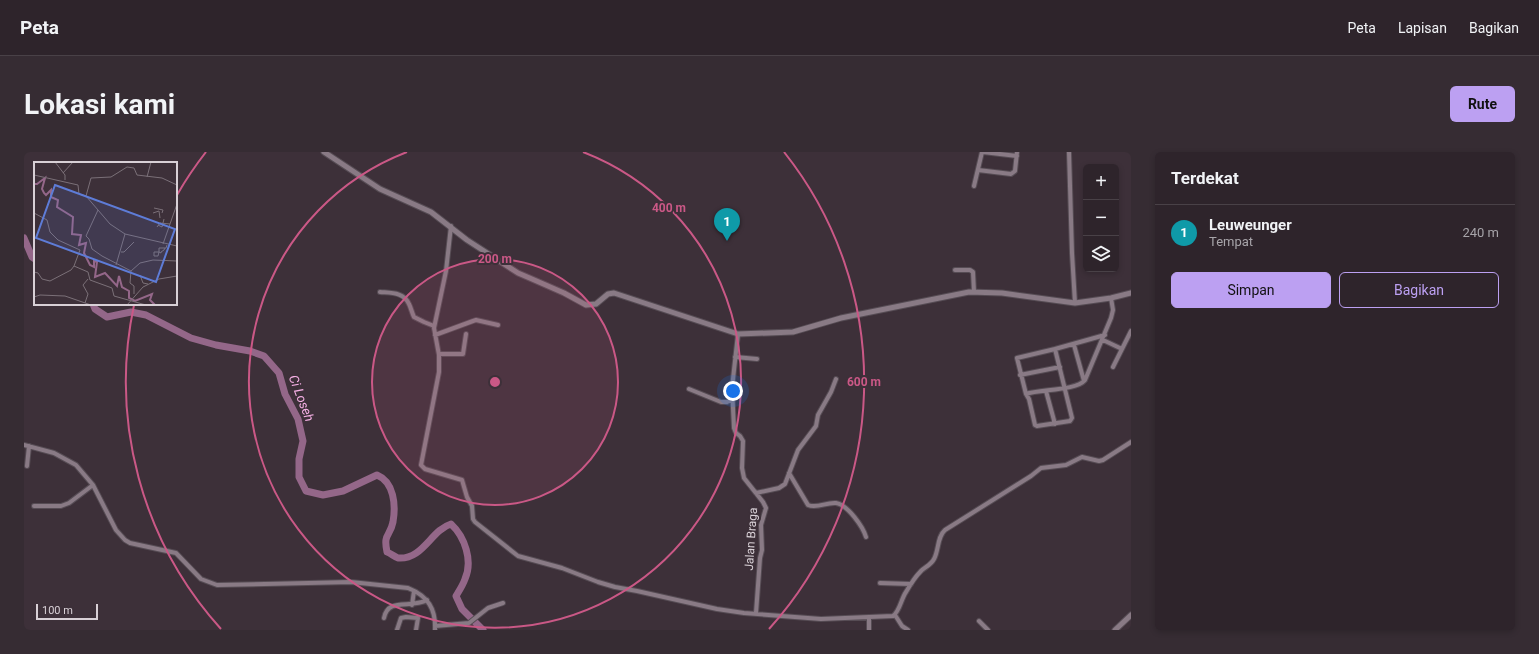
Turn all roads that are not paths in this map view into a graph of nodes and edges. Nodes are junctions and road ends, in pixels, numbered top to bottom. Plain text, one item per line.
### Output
1 (324, 152) edge
2 (982, 152) edge
3 (1069, 152) edge
4 (1017, 154) edge
5 (978, 170) junction
6 (974, 186) dead end
7 (451, 226) junction
8 (955, 270) dead end
9 (380, 292) dead end
10 (974, 292) junction
11 (1131, 293) edge
12 (1111, 298) junction
13 (1075, 303) junction
14 (498, 325) dead end
15 (434, 330) junction
16 (1131, 331) edge
17 (466, 334) dead end
18 (738, 334) junction
19 (1105, 335) junction
20 (1103, 340) junction
21 (1074, 345) junction
22 (1055, 349) junction
23 (1122, 349) junction
24 (439, 354) junction
25 (735, 357) junction
26 (757, 359) dead end
27 (1060, 367) junction
28 (1113, 367) dead end
29 (1081, 369) junction
30 (1089, 370) junction
31 (1020, 375) junction
32 (836, 379) dead end
33 (1084, 381) junction
34 (1065, 387) junction
35 (689, 389) dead end
36 (1046, 391) junction
37 (1026, 394) junction
38 (733, 399) junction
39 (1055, 424) junction
40 (1131, 442) edge
41 (24, 445) edge
42 (29, 446) junction
43 (27, 466) dead end
44 (789, 473) junction
45 (93, 485) junction
46 (756, 493) junction
47 (34, 506) dead end
48 (866, 537) dead end
49 (880, 582) dead end
50 (911, 584) junction
51 (414, 591) junction
52 (427, 600) junction
53 (503, 603) dead end
54 (412, 605) junction
55 (756, 613) junction
56 (895, 615) junction
57 (1131, 615) edge
58 (869, 617) junction
59 (384, 618) dead end
60 (979, 621) dead end
61 (435, 628) edge
62 (397, 630) edge
63 (416, 630) edge
64 (869, 630) edge
65 (908, 630) edge
66 (988, 630) edge
67 (1115, 630) edge

1 - 7 street
2 - 4 street
2 - 5 street
3 - 13 street
4 - 5 street
5 - 6 street
7 - 15 street
7 - 18 street
8 - 10 street
9 - 15 street
10 - 13 street
10 - 18 street
11 - 12 street
12 - 13 street
12 - 19 street
14 - 15 street
15 - 24 street
16 - 23 street
17 - 24 street
18 - 25 street, Jalan Braga
19 - 20 street
19 - 21 street
20 - 23 street
20 - 30 street
21 - 22 street
21 - 29 street
22 - 27 street
22 - 31 street
23 - 28 street
24 - 55 street
25 - 26 street
25 - 38 street, Jalan Braga
27 - 31 street
27 - 34 street
29 - 30 street
29 - 33 street
30 - 33 street
31 - 37 street
32 - 44 street
33 - 34 street
34 - 36 street
34 - 39 street
35 - 38 street
36 - 37 street
36 - 39 street
37 - 39 street
38 - 46 street, Jalan Braga
40 - 50 street
41 - 42 street
42 - 43 street
42 - 45 street
44 - 46 street
44 - 48 street
45 - 47 street
45 - 51 street
46 - 55 street, Jalan Braga
49 - 50 street
50 - 56 street
51 - 52 street
51 - 54 street
52 - 54 street
52 - 61 street
53 - 61 street
54 - 59 street
55 - 58 street
56 - 58 street
56 - 65 street
57 - 67 street
58 - 64 street
60 - 66 street
62 - 63 street

